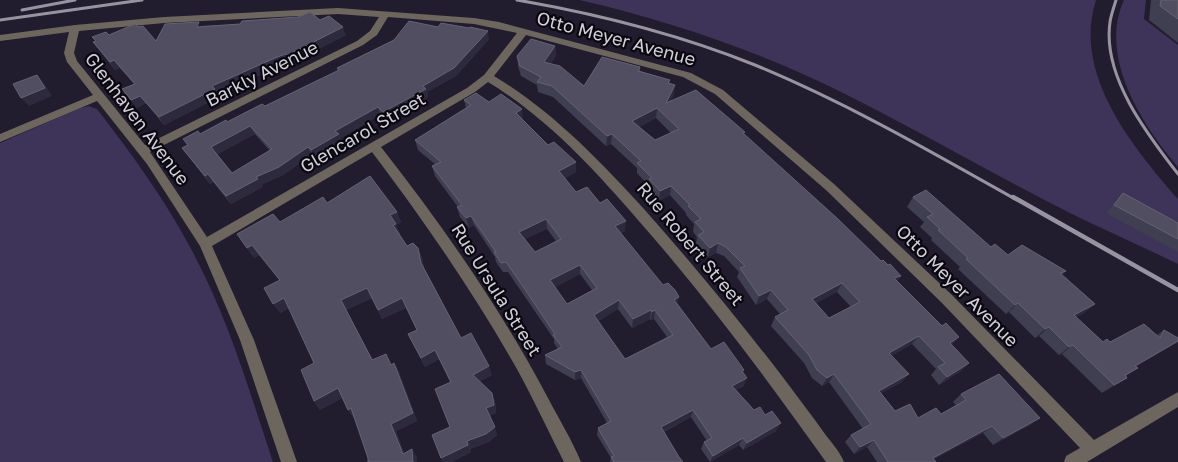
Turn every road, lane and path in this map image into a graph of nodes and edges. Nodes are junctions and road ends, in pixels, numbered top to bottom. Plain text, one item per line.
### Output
1 (385, 15) junction
2 (75, 28) junction
3 (523, 32) junction
4 (0, 38) edge
5 (488, 77) junction
6 (99, 96) junction
7 (0, 138) edge
8 (374, 147) junction
9 (143, 151) junction
10 (205, 244) junction
11 (1178, 399) edge
12 (1093, 450) junction
13 (289, 462) edge
14 (573, 462) edge
15 (836, 462) edge
16 (1072, 462) edge

1 - 2 street, Otto Meyer Avenue
1 - 3 street, Otto Meyer Avenue
1 - 9 street, Barkly Avenue
2 - 4 street
2 - 6 street, Glenhaven Avenue
3 - 5 street, Glencarol Street
3 - 12 street, Otto Meyer Avenue
5 - 8 street, Glencarol Street
5 - 15 street, Rue Robert Street
6 - 7 street
6 - 9 street, Glenhaven Avenue
8 - 10 street, Glencarol Street
8 - 14 street, Rue Ursula Street
9 - 10 street, Glenhaven Avenue
10 - 13 street, Glenhaven Avenue
11 - 12 street
12 - 16 street

